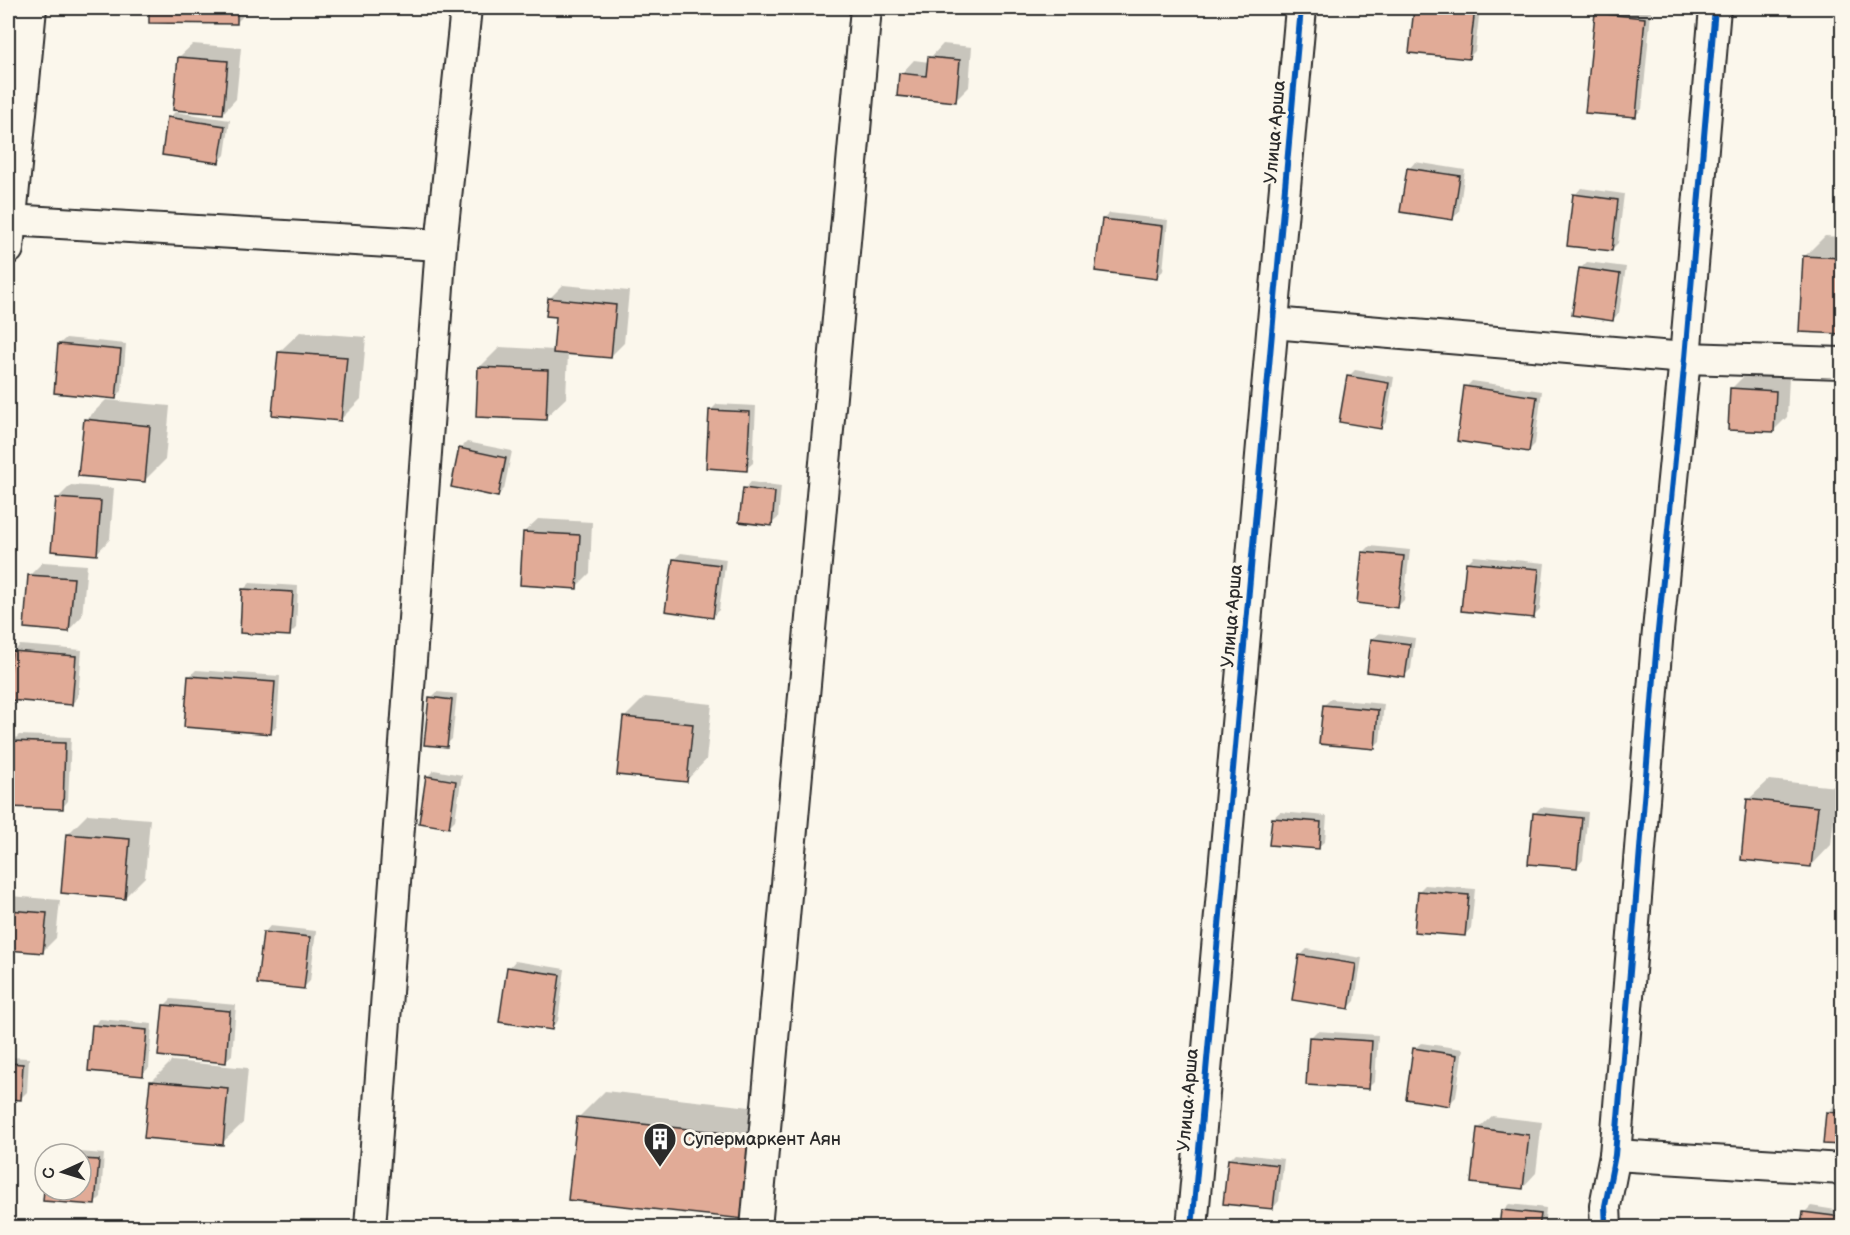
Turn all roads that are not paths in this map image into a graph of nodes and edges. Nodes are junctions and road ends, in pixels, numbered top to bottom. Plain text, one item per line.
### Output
1 (31, 8) edge
2 (466, 8) edge
3 (866, 8) edge
4 (1301, 8) edge
5 (1715, 8) edge
6 (8, 230) edge
7 (441, 245) junction
8 (1273, 323) junction
9 (1685, 358) junction
10 (1842, 363) edge
11 (1615, 1155) junction
12 (1842, 1169) edge
13 (370, 1227) edge
14 (756, 1227) edge
15 (1192, 1227) edge
16 (1606, 1227) edge

1 - 6 street
2 - 7 street
3 - 14 street
4 - 8 street, Улица Арша
5 - 9 street
6 - 7 street
7 - 13 street
8 - 9 street
8 - 15 street, Улица Арша
9 - 10 street
9 - 11 street
11 - 12 street
11 - 16 street

